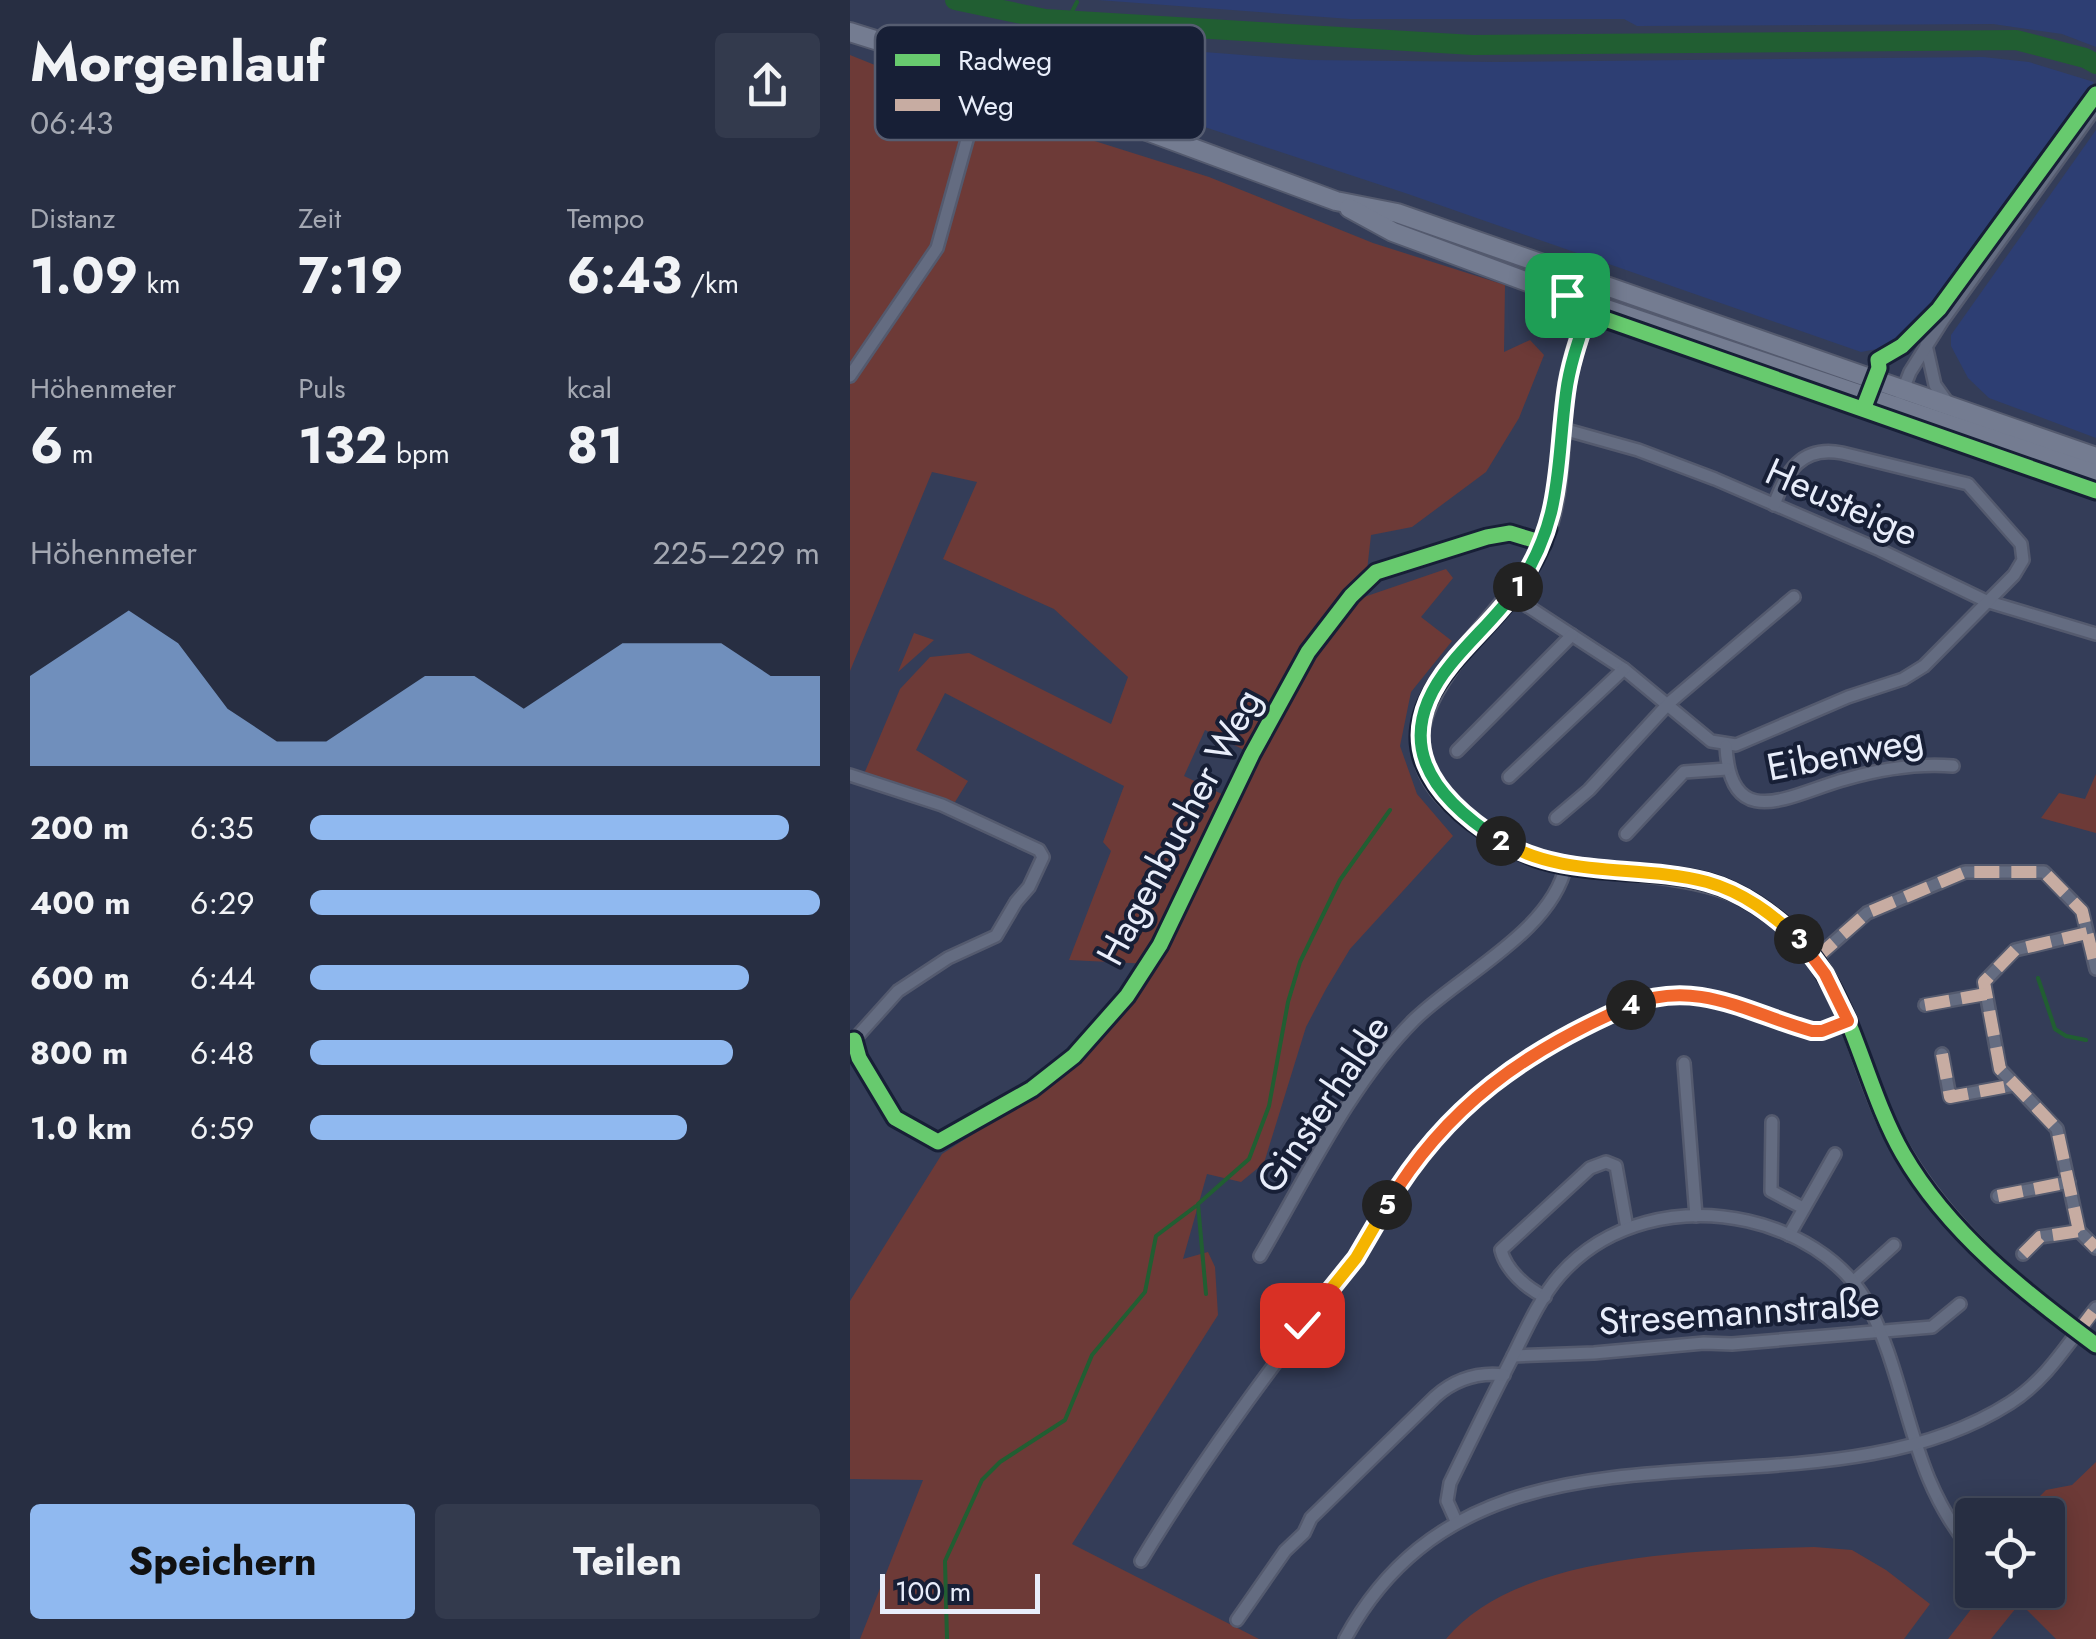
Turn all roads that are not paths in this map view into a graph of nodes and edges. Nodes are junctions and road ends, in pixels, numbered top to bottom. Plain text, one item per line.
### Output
1 (850, 32) edge
2 (875, 40) edge
3 (2096, 107) edge
4 (967, 140) edge
5 (1171, 140) edge
6 (1336, 201) junction
7 (1598, 283) junction
8 (1544, 288) junction
9 (1591, 303) junction
10 (1580, 332) junction
11 (1926, 346) junction
12 (850, 376) edge
13 (1903, 390) junction
14 (1896, 408) junction
15 (1953, 409) junction
16 (1563, 429) junction
17 (2096, 457) edge
18 (2096, 474) edge
19 (1774, 505) junction
20 (1543, 543) junction
21 (1512, 596) junction
22 (1794, 597) dead end
23 (1986, 601) junction
24 (2096, 634) edge
25 (1572, 635) junction
26 (1624, 669) junction
27 (1669, 703) junction
28 (1726, 746) junction
29 (1457, 750) dead end
30 (1953, 766) dead end
31 (1727, 769) junction
32 (850, 775) edge
33 (1509, 778) dead end
34 (1556, 818) dead end
35 (1626, 834) dead end
36 (1566, 865) junction
37 (2087, 933) junction
38 (1815, 959) junction
39 (2096, 969) edge
40 (1986, 994) junction
41 (1924, 1006) dead end
42 (1848, 1021) junction
43 (852, 1041) edge
44 (1942, 1054) dead end
45 (1684, 1063) dead end
46 (2014, 1085) junction
47 (1772, 1122) dead end
48 (1835, 1154) dead end
49 (2069, 1182) junction
50 (1998, 1196) dead end
51 (1804, 1208) junction
52 (1696, 1216) junction
53 (1627, 1228) junction
54 (2080, 1232) junction
55 (1789, 1236) junction
56 (1894, 1246) dead end
57 (2096, 1248) edge
58 (2023, 1254) dead end
59 (1260, 1256) dead end
60 (1853, 1282) junction
61 (1544, 1297) junction
62 (1960, 1304) dead end
63 (2096, 1308) edge
64 (1879, 1332) junction
65 (2078, 1332) junction
66 (2096, 1344) edge
67 (1514, 1356) junction
68 (1504, 1375) junction
69 (1914, 1444) junction
70 (1456, 1521) junction
71 (1955, 1527) edge
72 (1140, 1560) dead end
73 (1236, 1620) dead end
74 (1345, 1639) edge

1 - 2 main road
3 - 11 street
4 - 12 street
5 - 6 main road
6 - 7 main road
6 - 8 main road
7 - 9 street
7 - 13 main road
8 - 9 main road
8 - 10 street
9 - 10 street
9 - 14 main road
10 - 16 street
11 - 13 street
11 - 15 street
13 - 14 street
13 - 15 main road
14 - 18 main road
15 - 17 main road
16 - 19 street, Heusteige
16 - 20 street
19 - 23 street, Heusteige
19 - 23 street
20 - 21 street
20 - 43 street, Hagenbucher Weg
21 - 25 street
21 - 36 street
22 - 27 street
23 - 24 street, Heusteige
23 - 28 street
25 - 26 street
25 - 29 street
26 - 27 street
26 - 33 street
27 - 28 street
27 - 34 street
28 - 31 street, Eibenweg
30 - 31 street, Eibenweg
31 - 35 street
32 - 43 street, Hagenbucher Weg
36 - 38 street
36 - 59 street, Ginsterhalde
37 - 38 street
37 - 39 street
37 - 40 street
38 - 42 street
40 - 41 street
40 - 46 street
42 - 65 street
42 - 72 street
44 - 46 street
45 - 52 street
46 - 49 street
47 - 51 street
48 - 51 street
49 - 50 street
49 - 54 street
51 - 55 street
52 - 53 street
52 - 55 street
53 - 61 street
53 - 61 street
54 - 57 street
54 - 58 street
55 - 60 street
56 - 60 street
60 - 64 street
61 - 67 street
62 - 64 street, Stresemannstraße
63 - 65 street
64 - 67 street, Stresemannstraße
64 - 69 street
65 - 66 street
65 - 69 street
67 - 68 street
68 - 70 street
68 - 73 street
69 - 70 street
69 - 71 street
70 - 74 street

